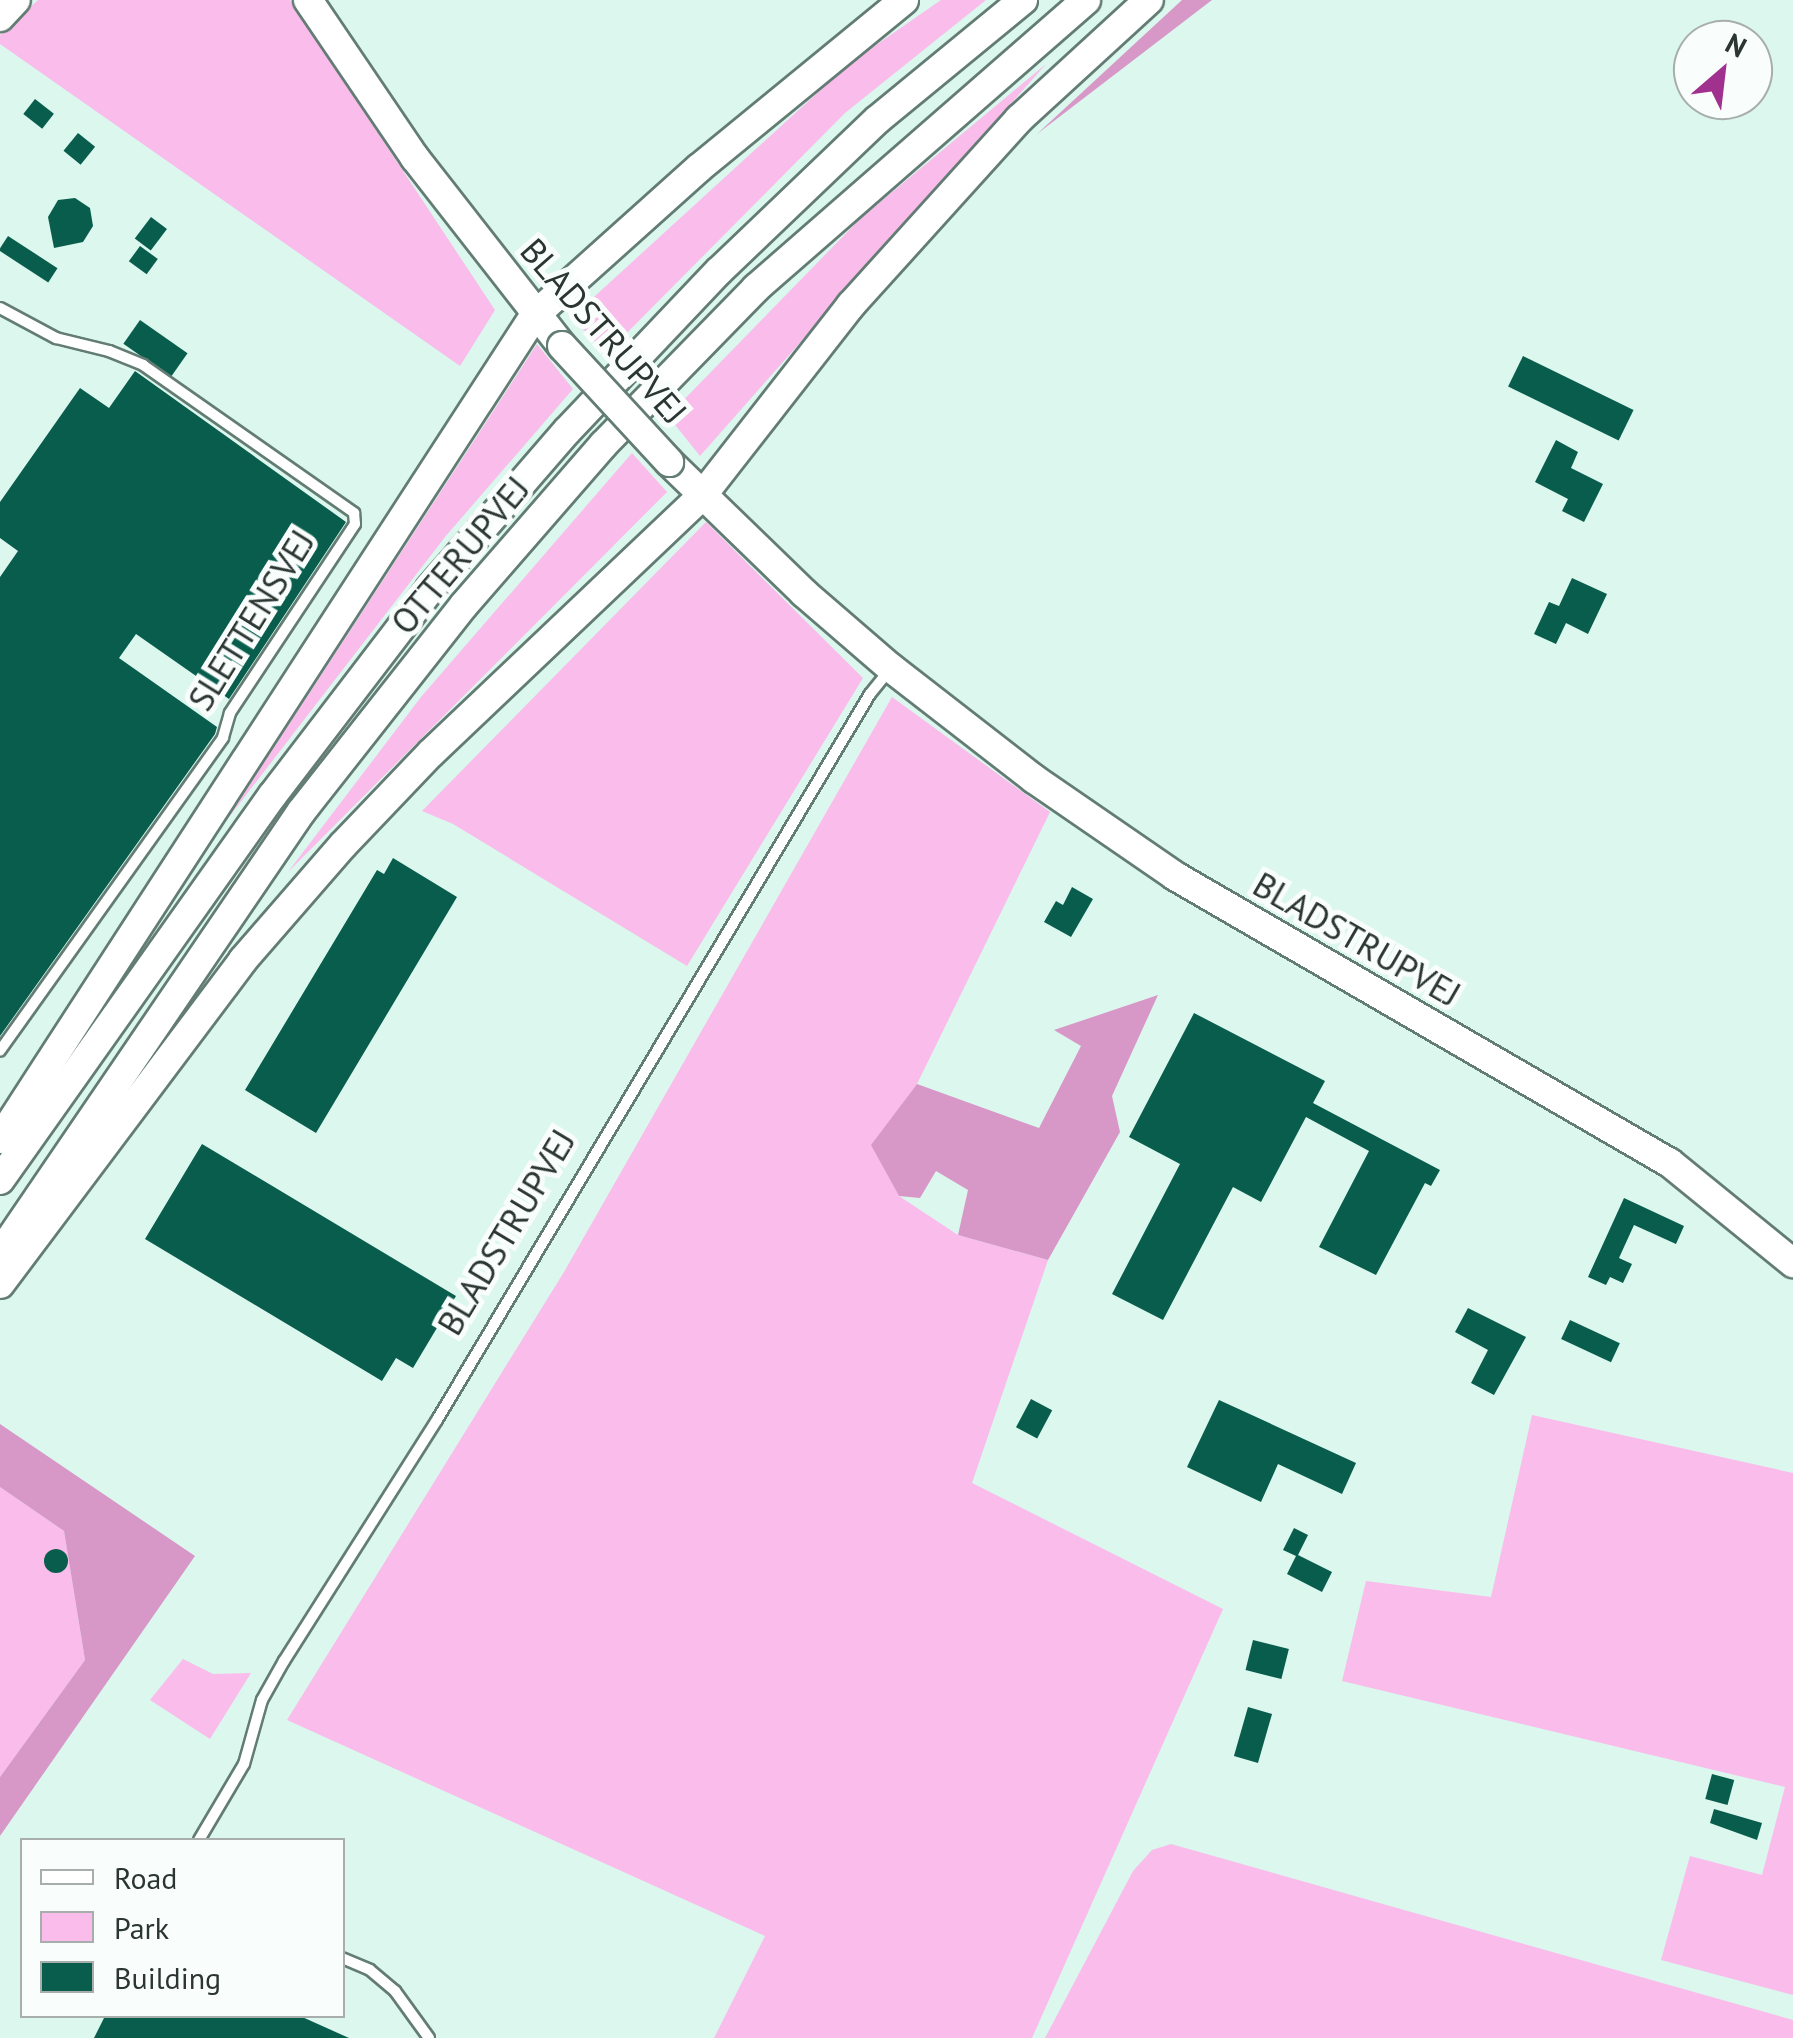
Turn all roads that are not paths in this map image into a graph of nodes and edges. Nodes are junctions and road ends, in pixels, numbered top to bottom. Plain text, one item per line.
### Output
1 (16, 0) edge
2 (308, 0) edge
3 (904, 0) edge
4 (1022, 0) edge
5 (1086, 0) edge
6 (1148, 0) edge
7 (0, 16) edge
8 (0, 308) edge
9 (534, 316) junction
10 (701, 497) junction
11 (891, 668) junction
12 (0, 1051) edge
13 (0, 1139) edge
14 (0, 1180) edge
15 (0, 1254) edge
16 (1793, 1262) edge
17 (0, 1284) edge
18 (201, 1838) edge
19 (345, 1959) edge
20 (429, 2038) edge

1 - 7 main road
2 - 9 main road, BLADSTRUPVEJ
3 - 9 main road
4 - 14 main road, OTTERUPVEJ
5 - 15 main road, OTTERUPVEJ
6 - 10 main road
8 - 12 lane, SLETTENSVEJ
9 - 10 main road, BLADSTRUPVEJ, bridge
9 - 13 main road
10 - 11 main road, BLADSTRUPVEJ
10 - 17 main road
11 - 16 main road, BLADSTRUPVEJ
11 - 18 lane, BLADSTRUPVEJ
19 - 20 lane

